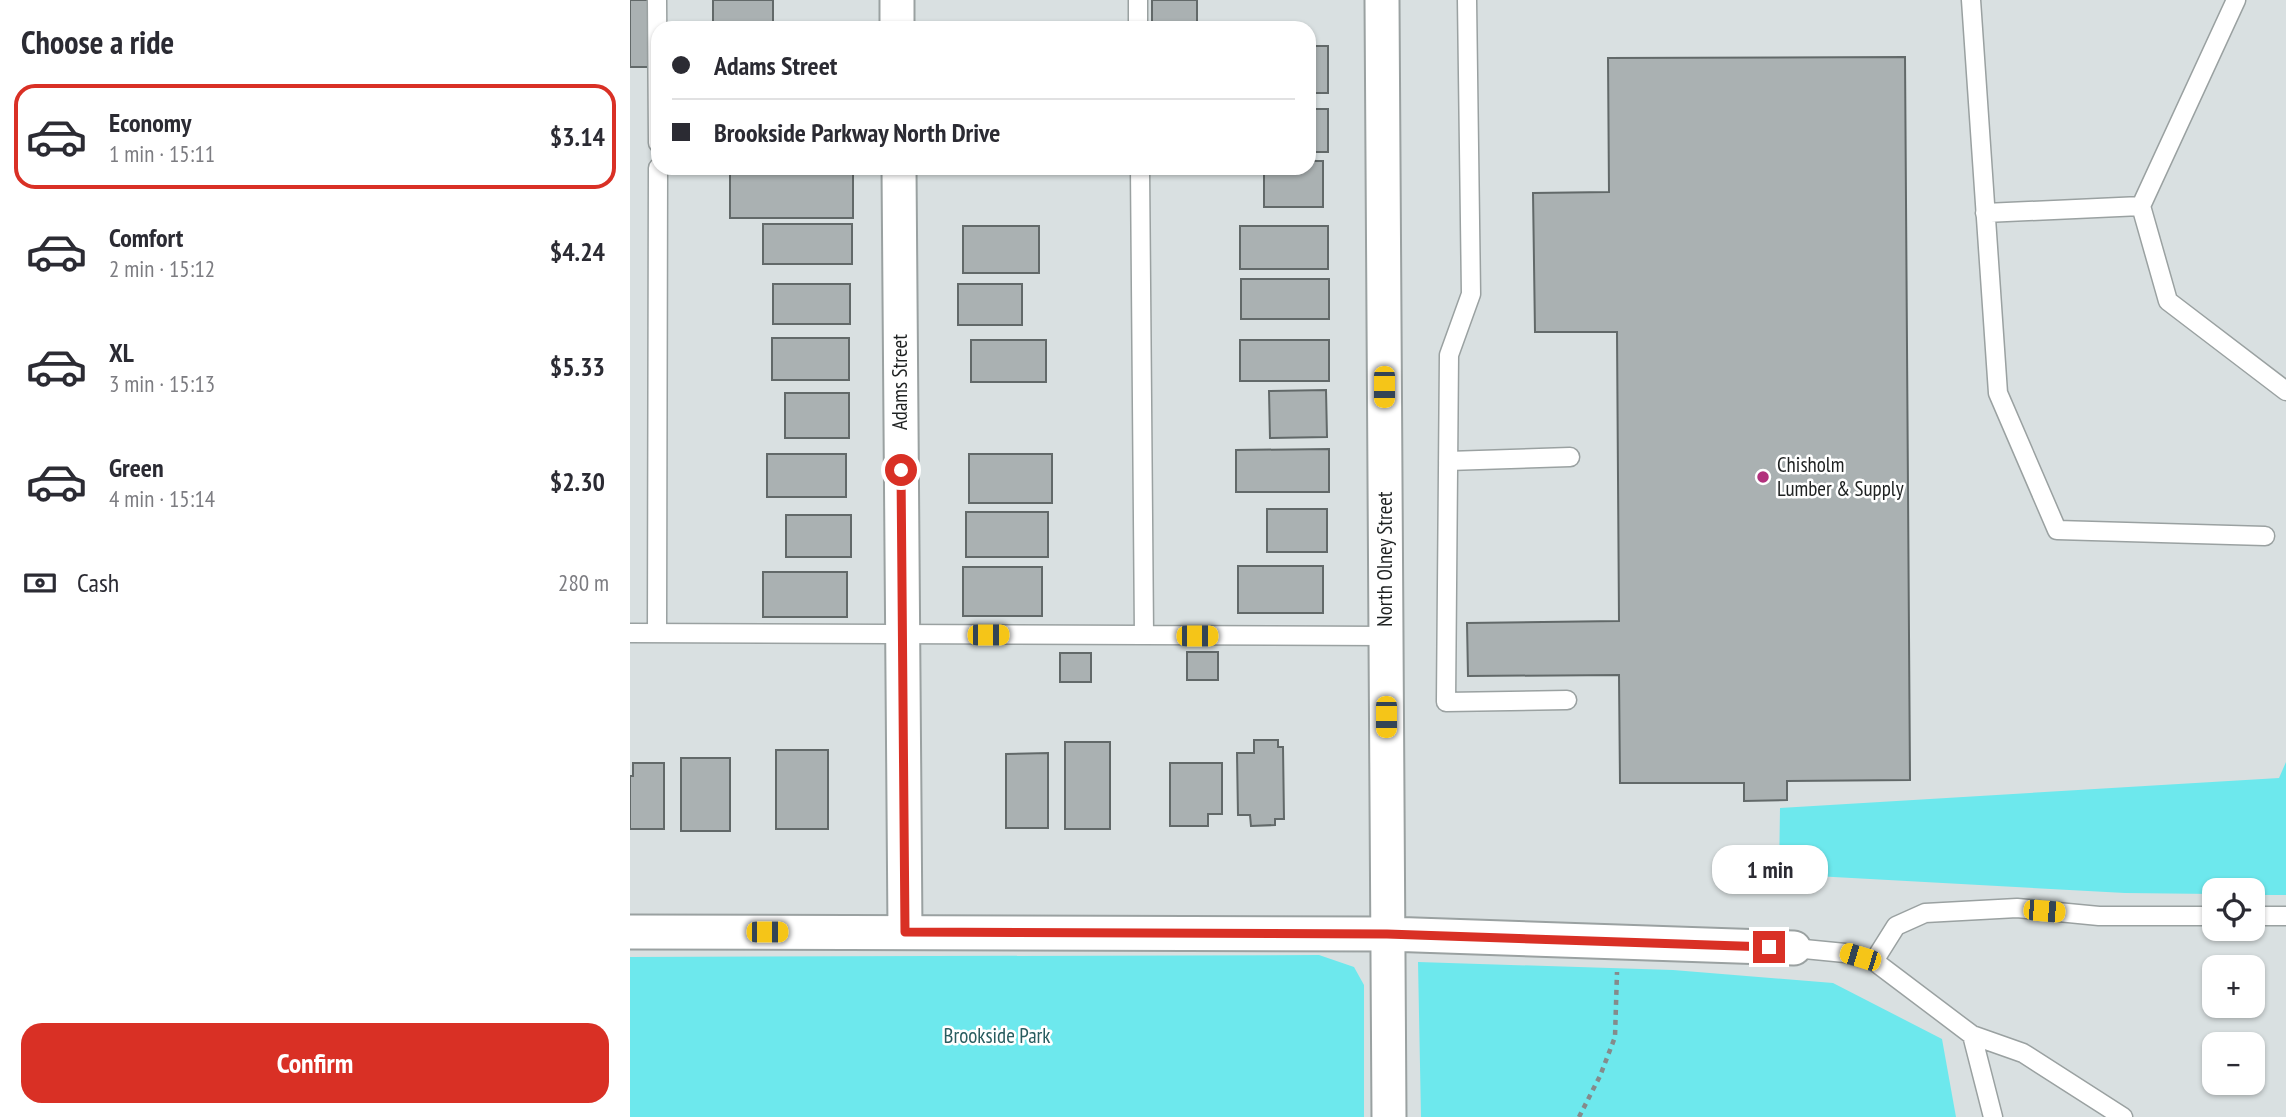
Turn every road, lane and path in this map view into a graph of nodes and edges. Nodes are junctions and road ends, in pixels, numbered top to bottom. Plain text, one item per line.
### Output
1 (657, 0) edge
2 (897, 0) edge
3 (1138, 0) edge
4 (1382, 0) edge
5 (1467, 0) edge
6 (1971, 0) edge
7 (2236, 0) edge
8 (657, 21) edge
9 (897, 21) edge
10 (1139, 21) edge
11 (658, 175) edge
12 (899, 175) edge
13 (1140, 175) edge
14 (2141, 206) junction
15 (1985, 213) junction
16 (2286, 391) edge
17 (1570, 457) dead end
18 (1448, 461) junction
19 (2265, 536) dead end
20 (657, 633) junction
21 (630, 634) edge
22 (902, 634) junction
23 (1144, 635) junction
24 (1386, 636) junction
25 (1567, 700) dead end
26 (2202, 916) edge
27 (2265, 916) edge
28 (2286, 916) edge
29 (630, 932) edge
30 (905, 932) junction
31 (1387, 934) junction
32 (1794, 948) joint
33 (1874, 961) junction
34 (1617, 987) dead end
35 (1972, 1035) junction
36 (1389, 1117) edge
37 (1579, 1117) edge
38 (1993, 1117) edge
39 (2123, 1117) edge

1 - 8 lane
2 - 9 street
3 - 10 lane
4 - 24 street, North Olney Street
5 - 18 lane
6 - 15 lane
7 - 14 lane
11 - 20 lane
12 - 22 street, Adams Street
13 - 23 lane
14 - 15 lane
14 - 16 lane
15 - 19 lane
17 - 18 lane
18 - 25 lane
20 - 21 lane
20 - 22 lane
22 - 23 lane
22 - 30 street, Adams Street
23 - 24 lane
24 - 31 street, North Olney Street
26 - 33 lane
27 - 28 lane
29 - 30 street
30 - 31 street
31 - 32 street
31 - 36 street, North Olney Street
32 - 33 lane
33 - 35 lane
34 - 37 path
35 - 38 lane
35 - 39 lane

